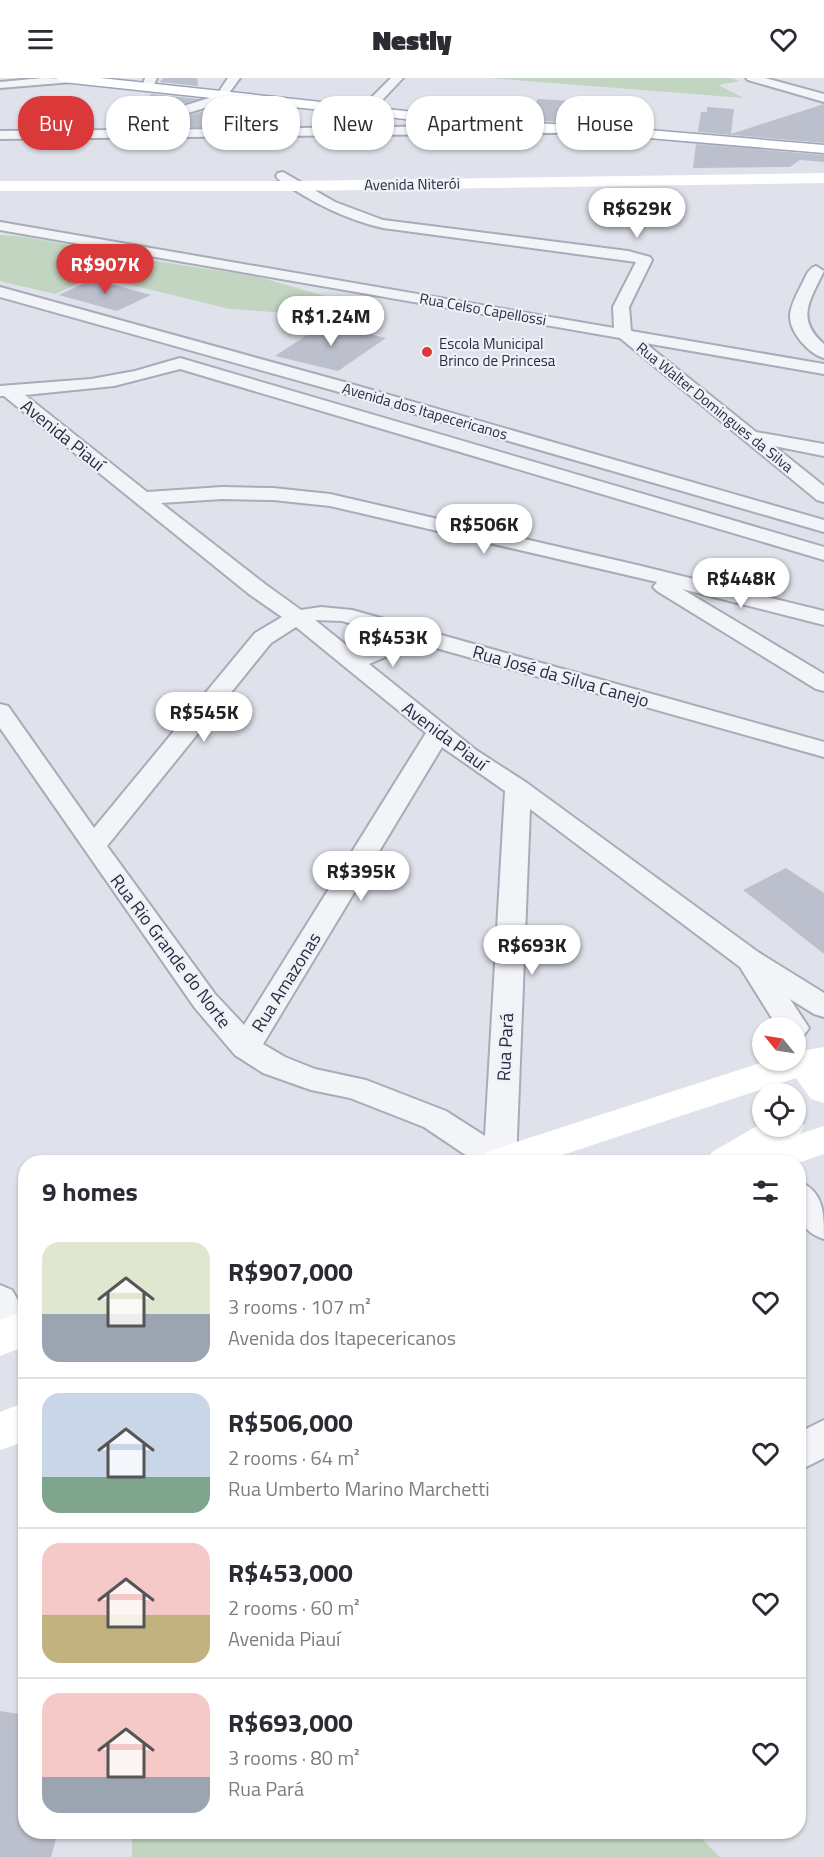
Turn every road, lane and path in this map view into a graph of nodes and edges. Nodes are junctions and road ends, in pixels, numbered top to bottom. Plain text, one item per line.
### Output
1 (67, 78) edge
2 (234, 78) edge
3 (397, 78) edge
4 (752, 78) edge
5 (149, 82) edge
6 (0, 85) edge
7 (222, 95) junction
8 (380, 96) edge
9 (824, 98) edge
10 (312, 106) edge
11 (190, 109) edge
12 (394, 115) edge
13 (556, 128) edge
14 (556, 129) edge
15 (190, 133) edge
16 (106, 134) edge
17 (0, 135) edge
18 (654, 135) edge
19 (824, 148) edge
20 (824, 169) edge
21 (0, 176) edge
22 (283, 176) junction
23 (824, 178) edge
24 (26, 181) junction
25 (0, 186) edge
26 (297, 186) junction
27 (0, 226) edge
28 (816, 271) dead end
29 (0, 292) edge
30 (0, 309) edge
31 (623, 333) junction
32 (134, 347) dead end
33 (207, 351) junction
34 (821, 351) edge
35 (155, 354) dead end
36 (783, 362) junction
37 (180, 363) junction
38 (824, 369) edge
39 (4, 391) edge
40 (753, 436) junction
41 (824, 450) edge
42 (824, 496) edge
43 (142, 498) junction
44 (824, 526) edge
45 (824, 554) edge
46 (637, 571) junction
47 (768, 604) junction
48 (297, 617) junction
49 (824, 618) edge
50 (738, 631) junction
51 (417, 635) junction
52 (352, 663) junction
53 (824, 684) edge
54 (0, 711) edge
55 (438, 734) junction
56 (824, 750) edge
57 (518, 788) junction
58 (93, 846) junction
59 (748, 958) junction
60 (824, 1007) edge
61 (246, 1047) junction
62 (809, 1054) edge
63 (773, 1083) edge
64 (752, 1090) edge
65 (767, 1137) edge
66 (824, 1140) edge
67 (489, 1155) edge
68 (499, 1155) edge
69 (524, 1155) edge
70 (737, 1155) edge
71 (783, 1155) edge
72 (806, 1204) edge
73 (824, 1226) edge
74 (18, 1424) edge
75 (0, 1431) edge
76 (824, 1437) edge
77 (806, 1449) edge

1 - 5 main road
1 - 6 street
2 - 7 street
3 - 8 street
4 - 9 street
5 - 7 main road
7 - 10 main road
7 - 11 street
12 - 13 main road
14 - 15 street
16 - 17 street
18 - 19 main road
20 - 22 main road, Avenida Niterói
21 - 24 main road, Avenida Niterói
22 - 24 main road, Avenida Niterói
22 - 26 street, Rua Walter Domingues da Silva
23 - 26 main road, Avenida Niterói
24 - 25 main road, Avenida Niterói
24 - 26 main road, Avenida Niterói
26 - 31 street, Rua Walter Domingues da Silva
27 - 31 street, Rua Celso Capellossi
28 - 34 street
29 - 33 street, Avenida dos Itapecericanos
30 - 32 street
31 - 36 street, Rua Celso Capellossi
31 - 40 street, Rua Walter Domingues da Silva
33 - 37 street
33 - 44 street, Avenida dos Itapecericanos
34 - 36 street
35 - 37 street, Avenida dos Itapecericanos
36 - 38 street, Rua Celso Capellossi
37 - 39 street
37 - 45 street, Avenida dos Itapecericanos
39 - 43 street, Avenida Piauí
40 - 41 street
40 - 42 street, Rua Walter Domingues da Silva
43 - 46 street
43 - 48 street, Avenida Piauí
46 - 47 street
46 - 50 street
47 - 49 street
47 - 50 street
48 - 51 street, Rua José da Silva Canejo
48 - 52 street, Avenida Piauí
48 - 58 street
50 - 53 street
51 - 52 street
51 - 56 street, Rua José da Silva Canejo
52 - 55 street, Avenida Piauí
54 - 58 street, Rua Rio Grande do Norte
55 - 57 street, Avenida Piauí
55 - 61 street, Rua Amazonas
57 - 59 street, Avenida Piauí
57 - 68 street, Rua Pará
58 - 61 street, Rua Rio Grande do Norte
59 - 60 street, Avenida Piauí
59 - 62 street, Avenida Piauí
61 - 67 street, Rua Rio Grande do Norte
62 - 63 main road
64 - 69 main road
65 - 70 main road
66 - 71 main road
72 - 73 street
74 - 75 main road
76 - 77 street

